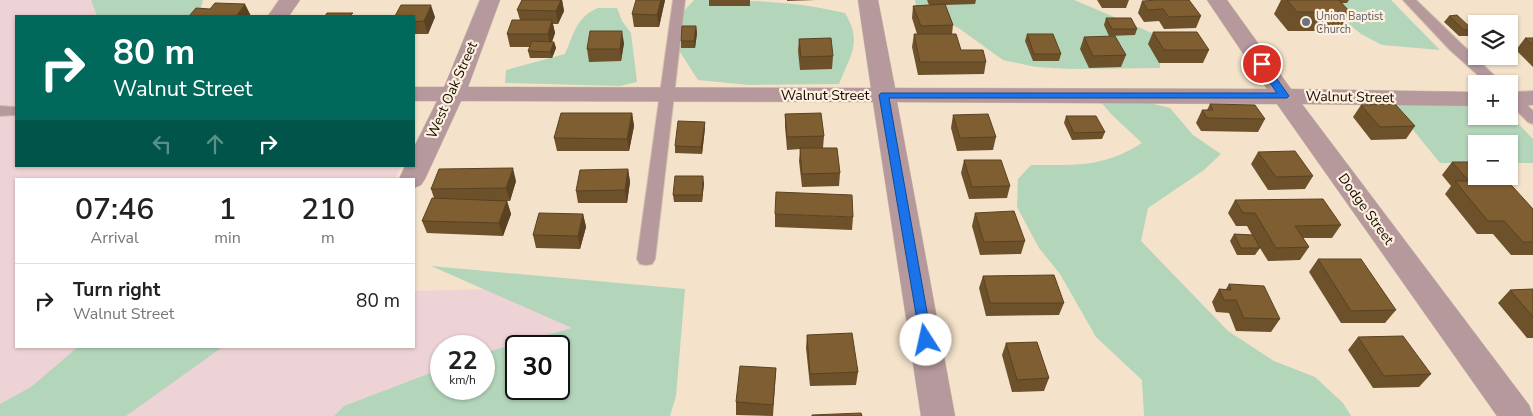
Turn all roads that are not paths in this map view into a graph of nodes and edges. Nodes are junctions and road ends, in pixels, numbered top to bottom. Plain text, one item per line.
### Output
1 (290, 0) edge
2 (490, 0) edge
3 (679, 0) edge
4 (868, 0) edge
5 (1217, 0) edge
6 (1409, 0) edge
7 (279, 15) edge
8 (1488, 75) edge
9 (415, 94) edge
10 (454, 94) junction
11 (666, 94) junction
12 (884, 95) junction
13 (1284, 96) junction
14 (1468, 99) edge
15 (1518, 102) edge
16 (0, 111) edge
17 (15, 111) edge
18 (1533, 118) edge
19 (412, 178) edge
20 (646, 259) dead end
21 (938, 416) edge
22 (1517, 416) edge

1 - 7 street
2 - 10 street, West Oak Street
3 - 11 lane
4 - 12 street
5 - 13 street, Dodge Street
6 - 8 lane
9 - 10 street, Walnut Street
10 - 11 street, Walnut Street
10 - 19 street, West Oak Street
11 - 12 street, Walnut Street
11 - 20 lane
12 - 13 street, Walnut Street
12 - 21 street
13 - 14 street, Walnut Street
13 - 22 street, Dodge Street
15 - 18 lane
16 - 17 lane

